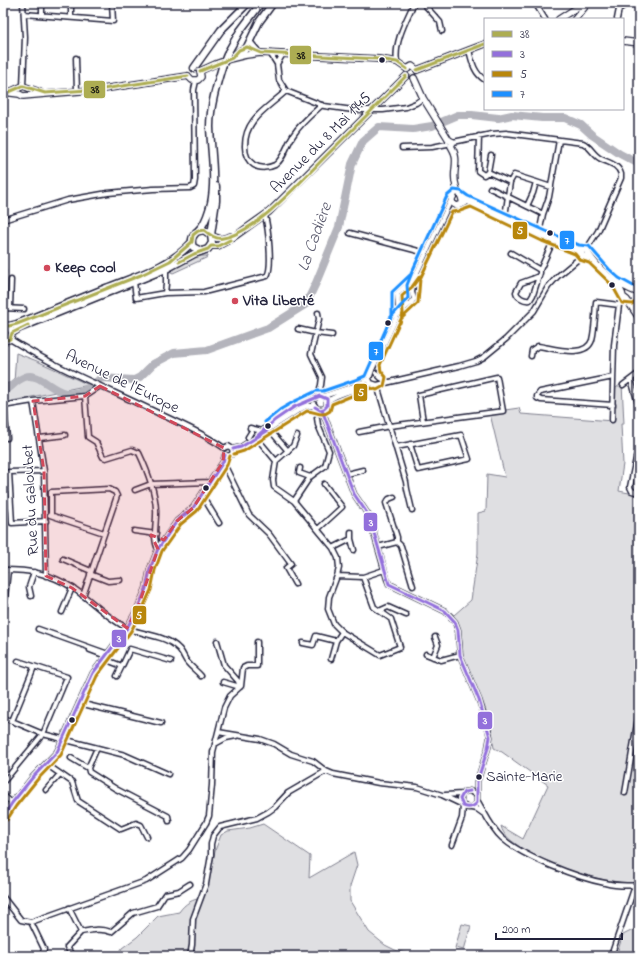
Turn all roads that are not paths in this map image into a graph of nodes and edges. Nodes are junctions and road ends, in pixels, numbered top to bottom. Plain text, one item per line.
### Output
1 (23, 3) edge
2 (42, 3) edge
3 (71, 3) edge
4 (112, 3) edge
5 (248, 3) edge
6 (262, 3) edge
7 (273, 3) edge
8 (414, 3) edge
9 (423, 3) edge
10 (536, 3) edge
11 (584, 3) edge
12 (588, 3) edge
13 (628, 3) edge
14 (24, 14) junction
15 (42, 15) junction
16 (71, 17) junction
17 (544, 18) edge
18 (561, 18) edge
19 (576, 18) edge
20 (617, 18) edge
21 (442, 31) dead end
22 (624, 41) edge
23 (639, 43) edge
24 (484, 44) edge
25 (249, 45) junction
26 (469, 50) junction
27 (259, 51) junction
28 (270, 53) junction
29 (283, 54) junction
30 (241, 55) junction
31 (76, 58) dead end
32 (232, 58) junction
33 (397, 62) junction
34 (277, 64) junction
35 (197, 69) junction
36 (407, 69) junction
37 (417, 70) junction
38 (188, 76) junction
39 (406, 76) junction
40 (414, 78) junction
41 (484, 79) edge
42 (196, 81) junction
43 (23, 90) junction
44 (77, 91) junction
45 (286, 91) junction
46 (6, 92) edge
47 (423, 98) junction
48 (322, 105) junction
49 (372, 111) junction
50 (479, 136) junction
51 (559, 140) junction
52 (450, 143) junction
53 (402, 148) dead end
54 (212, 149) junction
55 (491, 155) dead end
56 (488, 172) junction
57 (510, 182) junction
58 (536, 182) junction
59 (551, 187) junction
60 (490, 188) dead end
61 (508, 196) junction
62 (458, 198) junction
63 (452, 206) junction
64 (527, 206) junction
65 (543, 214) junction
66 (265, 216) junction
67 (505, 218) junction
68 (3, 220) edge
69 (250, 226) junction
70 (196, 232) junction
71 (350, 232) dead end
72 (539, 234) junction
73 (211, 236) junction
74 (554, 239) junction
75 (192, 242) junction
76 (211, 246) junction
77 (201, 251) junction
78 (426, 252) junction
79 (511, 253) dead end
80 (584, 253) junction
81 (166, 269) junction
82 (540, 270) junction
83 (539, 276) junction
84 (415, 277) junction
85 (11, 280) dead end
86 (134, 282) junction
87 (616, 282) junction
88 (403, 288) junction
89 (627, 288) junction
90 (412, 292) junction
91 (165, 293) junction
92 (622, 293) junction
93 (633, 296) edge
94 (397, 300) junction
95 (409, 304) junction
96 (619, 305) junction
97 (3, 308) edge
98 (10, 308) junction
99 (24, 309) dead end
100 (318, 314) dead end
101 (397, 316) junction
102 (639, 318) edge
103 (6, 325) edge
104 (298, 329) dead end
105 (12, 333) junction
106 (316, 333) junction
107 (332, 335) dead end
108 (6, 340) edge
109 (531, 356) dead end
110 (375, 364) junction
111 (376, 373) junction
112 (639, 373) edge
113 (371, 375) junction
114 (613, 377) junction
115 (381, 378) junction
116 (631, 379) junction
117 (370, 381) junction
118 (388, 382) junction
119 (378, 384) junction
120 (99, 385) junction
121 (623, 385) dead end
122 (85, 396) junction
123 (322, 396) junction
124 (314, 399) junction
125 (33, 400) junction
126 (328, 401) junction
127 (613, 405) junction
128 (4, 406) edge
129 (314, 406) junction
130 (639, 407) edge
131 (322, 410) junction
132 (317, 418) dead end
133 (612, 420) dead end
134 (422, 421) junction
135 (390, 426) junction
136 (262, 432) junction
137 (359, 432) dead end
138 (65, 434) dead end
139 (275, 436) dead end
140 (297, 436) dead end
141 (256, 437) junction
142 (7, 438) dead end
143 (40, 438) junction
144 (248, 438) junction
145 (410, 444) junction
146 (639, 444) edge
147 (396, 447) junction
148 (224, 448) junction
149 (233, 449) junction
150 (288, 451) junction
151 (225, 455) junction
152 (276, 461) junction
153 (223, 462) junction
154 (300, 468) dead end
155 (363, 470) dead end
156 (44, 471) junction
157 (347, 474) junction
158 (310, 477) junction
159 (210, 482) junction
160 (151, 484) junction
161 (324, 484) dead end
162 (135, 490) dead end
163 (639, 493) edge
164 (202, 494) junction
165 (394, 497) dead end
166 (294, 501) junction
167 (412, 510) dead end
168 (46, 515) junction
169 (51, 515) junction
170 (46, 521) junction
171 (219, 522) dead end
172 (318, 529) junction
173 (134, 531) dead end
174 (350, 532) dead end
175 (104, 533) junction
176 (156, 534) junction
177 (351, 539) junction
178 (164, 540) junction
179 (397, 542) junction
180 (378, 547) junction
181 (333, 548) junction
182 (158, 549) junction
183 (354, 550) dead end
184 (63, 559) dead end
185 (6, 570) edge
186 (384, 570) junction
187 (34, 572) junction
188 (90, 573) junction
189 (46, 576) junction
190 (337, 576) junction
191 (363, 577) junction
192 (120, 580) dead end
193 (295, 584) dead end
194 (413, 586) dead end
195 (72, 588) junction
196 (31, 596) dead end
197 (83, 596) junction
198 (379, 611) junction
199 (62, 612) dead end
200 (406, 615) dead end
201 (3, 616) edge
202 (127, 628) junction
203 (38, 631) dead end
204 (342, 632) junction
205 (436, 636) dead end
206 (217, 640) dead end
207 (336, 641) junction
208 (257, 642) dead end
209 (303, 643) dead end
210 (426, 654) dead end
211 (460, 655) junction
212 (106, 656) junction
213 (433, 657) junction
214 (331, 659) dead end
215 (171, 660) dead end
216 (18, 661) dead end
217 (122, 666) junction
218 (34, 667) junction
219 (117, 676) dead end
220 (201, 676) dead end
221 (223, 682) dead end
222 (240, 687) junction
223 (79, 703) junction
224 (639, 712) edge
225 (3, 718) edge
226 (12, 722) junction
227 (161, 723) dead end
228 (218, 732) junction
229 (43, 734) junction
230 (240, 736) junction
231 (64, 739) junction
232 (214, 744) junction
233 (97, 748) junction
234 (71, 758) dead end
235 (46, 764) junction
236 (88, 768) junction
237 (326, 771) junction
238 (60, 774) junction
239 (168, 774) dead end
240 (3, 778) edge
241 (477, 782) junction
242 (46, 790) dead end
243 (470, 791) junction
244 (625, 793) dead end
245 (462, 794) junction
246 (3, 795) edge
247 (442, 795) junction
248 (476, 795) junction
249 (477, 800) junction
250 (12, 803) junction
251 (462, 805) junction
252 (469, 808) junction
253 (3, 817) edge
254 (488, 817) junction
255 (462, 818) junction
256 (169, 821) dead end
257 (147, 837) dead end
258 (452, 845) dead end
259 (190, 884) dead end
260 (637, 886) edge
261 (3, 897) edge
262 (69, 908) junction
263 (31, 922) junction
264 (81, 932) junction
265 (42, 956) edge
266 (72, 956) edge
267 (190, 956) edge
268 (611, 956) edge

1 - 14 street
2 - 15 street
3 - 16 street
4 - 16 street
5 - 35 main road
6 - 54 main road, bridge
7 - 25 main road
8 - 33 street
9 - 21 street
10 - 17 street
11 - 18 main road
12 - 19 main road
13 - 20 street
14 - 15 street
14 - 43 street
15 - 16 street
22 - 23 main road
24 - 26 main road
25 - 27 main road
25 - 30 main road
25 - 32 main road
26 - 37 main road
26 - 41 street
27 - 28 main road
27 - 30 main road
28 - 29 main road
28 - 34 street
29 - 33 main road
29 - 34 street
30 - 32 main road
31 - 44 street
32 - 35 main road
33 - 36 main road
34 - 45 street
35 - 38 main road
35 - 42 main road
36 - 37 main road
36 - 39 main road
37 - 40 main road
38 - 42 main road
38 - 44 main road
39 - 40 main road
39 - 49 main road, Avenue du 8 Mai 1945
40 - 47 main road
42 - 68 street
43 - 44 main road
43 - 46 main road
45 - 48 street
45 - 48 street
47 - 49 street
47 - 52 main road
48 - 49 street
49 - 66 main road, Avenue du 8 Mai 1945
50 - 51 street
50 - 52 street
50 - 56 street
51 - 59 street
51 - 80 street
52 - 53 street
52 - 62 main road
54 - 70 main road
54 - 73 main road
55 - 56 street
56 - 57 street
57 - 58 street
57 - 61 street
58 - 59 street
58 - 64 street
59 - 65 street
60 - 61 street
61 - 64 street
61 - 67 street
62 - 63 street
62 - 63 main road
62 - 67 main road
63 - 78 street
64 - 65 street
65 - 72 street
66 - 69 main road, Avenue du 8 Mai 1945
66 - 91 street
67 - 72 main road
69 - 73 main road
69 - 76 main road
70 - 73 main road
70 - 75 main road
71 - 78 street
72 - 74 main road
73 - 76 main road
74 - 80 main road
74 - 82 street
75 - 77 main road
75 - 103 main road
76 - 77 main road
77 - 81 main road
78 - 84 street
79 - 82 street
80 - 87 main road
80 - 118 street
81 - 86 main road
81 - 91 street
82 - 83 street
83 - 83 street
84 - 88 street
84 - 90 street
85 - 98 street
86 - 91 street
86 - 105 main road
87 - 89 main road
87 - 92 main road
88 - 90 street
88 - 94 street
89 - 92 main road
89 - 93 main road
90 - 95 street
92 - 93 main road
93 - 96 street
93 - 102 main road
94 - 95 street
94 - 101 street
95 - 101 street
96 - 109 street
96 - 114 street
97 - 98 street
98 - 99 street
100 - 106 street
101 - 110 street
103 - 105 main road
104 - 106 street
105 - 108 main road
106 - 107 street
106 - 123 street
108 - 120 street, Avenue de l'Europe
110 - 111 street
110 - 113 street
111 - 113 street
111 - 115 street
112 - 116 street
113 - 117 street
114 - 127 street
114 - 127 street
115 - 118 street
115 - 119 street
116 - 121 street
116 - 130 street
117 - 119 street
117 - 123 street
117 - 126 street
118 - 119 street
119 - 135 street
120 - 122 street
120 - 148 street, Avenue de l'Europe
122 - 125 street
122 - 160 street
123 - 124 street
123 - 126 street
124 - 129 street
124 - 136 street
125 - 128 street
125 - 143 street, Rue du Galoubet
126 - 131 street
127 - 133 street
128 - 142 street
129 - 131 street
129 - 141 street
131 - 157 street
132 - 158 street
134 - 134 street
134 - 135 street
135 - 137 street
135 - 147 street
136 - 141 street
136 - 144 street
138 - 143 street
139 - 150 street
140 - 150 street
141 - 144 street
141 - 152 street
143 - 156 street, Rue du Galoubet
144 - 149 street
145 - 145 street
145 - 147 street
146 - 163 street
147 - 167 street
148 - 149 street
148 - 151 street
149 - 151 street
150 - 152 street
151 - 153 street
152 - 166 street
153 - 159 street
153 - 193 street
154 - 158 street
155 - 157 street
156 - 168 street, Rue du Galoubet
156 - 170 street
157 - 180 street
158 - 166 street
159 - 160 street
159 - 164 street
160 - 162 street
160 - 176 street
161 - 172 street
164 - 171 street
164 - 178 street
165 - 179 street
166 - 172 street
168 - 169 street
168 - 170 street, Rue du Galoubet
169 - 175 street
169 - 175 street
170 - 189 street, Rue du Galoubet
172 - 181 street
173 - 176 street
174 - 177 street
175 - 188 street
176 - 178 street
176 - 182 street
177 - 181 street
177 - 183 street
178 - 182 street
179 - 180 street
179 - 194 street
180 - 186 street
181 - 190 street
182 - 202 street
184 - 188 street
185 - 187 street
185 - 201 street
186 - 191 street
186 - 211 street
187 - 189 street
187 - 196 street
188 - 192 street
188 - 197 street
189 - 195 street
190 - 191 street
190 - 204 street
191 - 198 street
195 - 197 street
195 - 199 street
197 - 202 street
198 - 200 street
198 - 204 street
202 - 212 street
202 - 220 street
203 - 212 street
204 - 207 street
205 - 213 street
206 - 222 street
207 - 209 street
207 - 214 street
208 - 222 street
210 - 213 street
211 - 213 street
211 - 241 street
212 - 217 street
212 - 223 street
215 - 217 street
216 - 218 street
217 - 219 street
218 - 226 street
218 - 229 street
221 - 222 street
222 - 228 street
223 - 227 street
223 - 231 street
224 - 244 street
225 - 226 street
226 - 229 street
228 - 230 street
228 - 232 street
229 - 231 street
229 - 240 street
230 - 232 street
230 - 237 street
231 - 233 street
231 - 235 street
232 - 262 street
233 - 236 street
233 - 239 street
234 - 236 street
235 - 238 street
235 - 250 street
236 - 256 street
237 - 247 street
237 - 267 street
238 - 242 street
238 - 257 street
241 - 243 street
241 - 248 street
243 - 245 street
243 - 248 street
245 - 247 street
245 - 251 street
246 - 250 street
247 - 251 street
248 - 249 street
249 - 252 street
249 - 254 street
250 - 253 street
251 - 252 street
251 - 255 street
252 - 254 street
252 - 255 street
254 - 260 street
255 - 258 street
259 - 264 street
260 - 268 street
261 - 263 street
262 - 263 street
262 - 264 street
263 - 265 street
264 - 266 street

